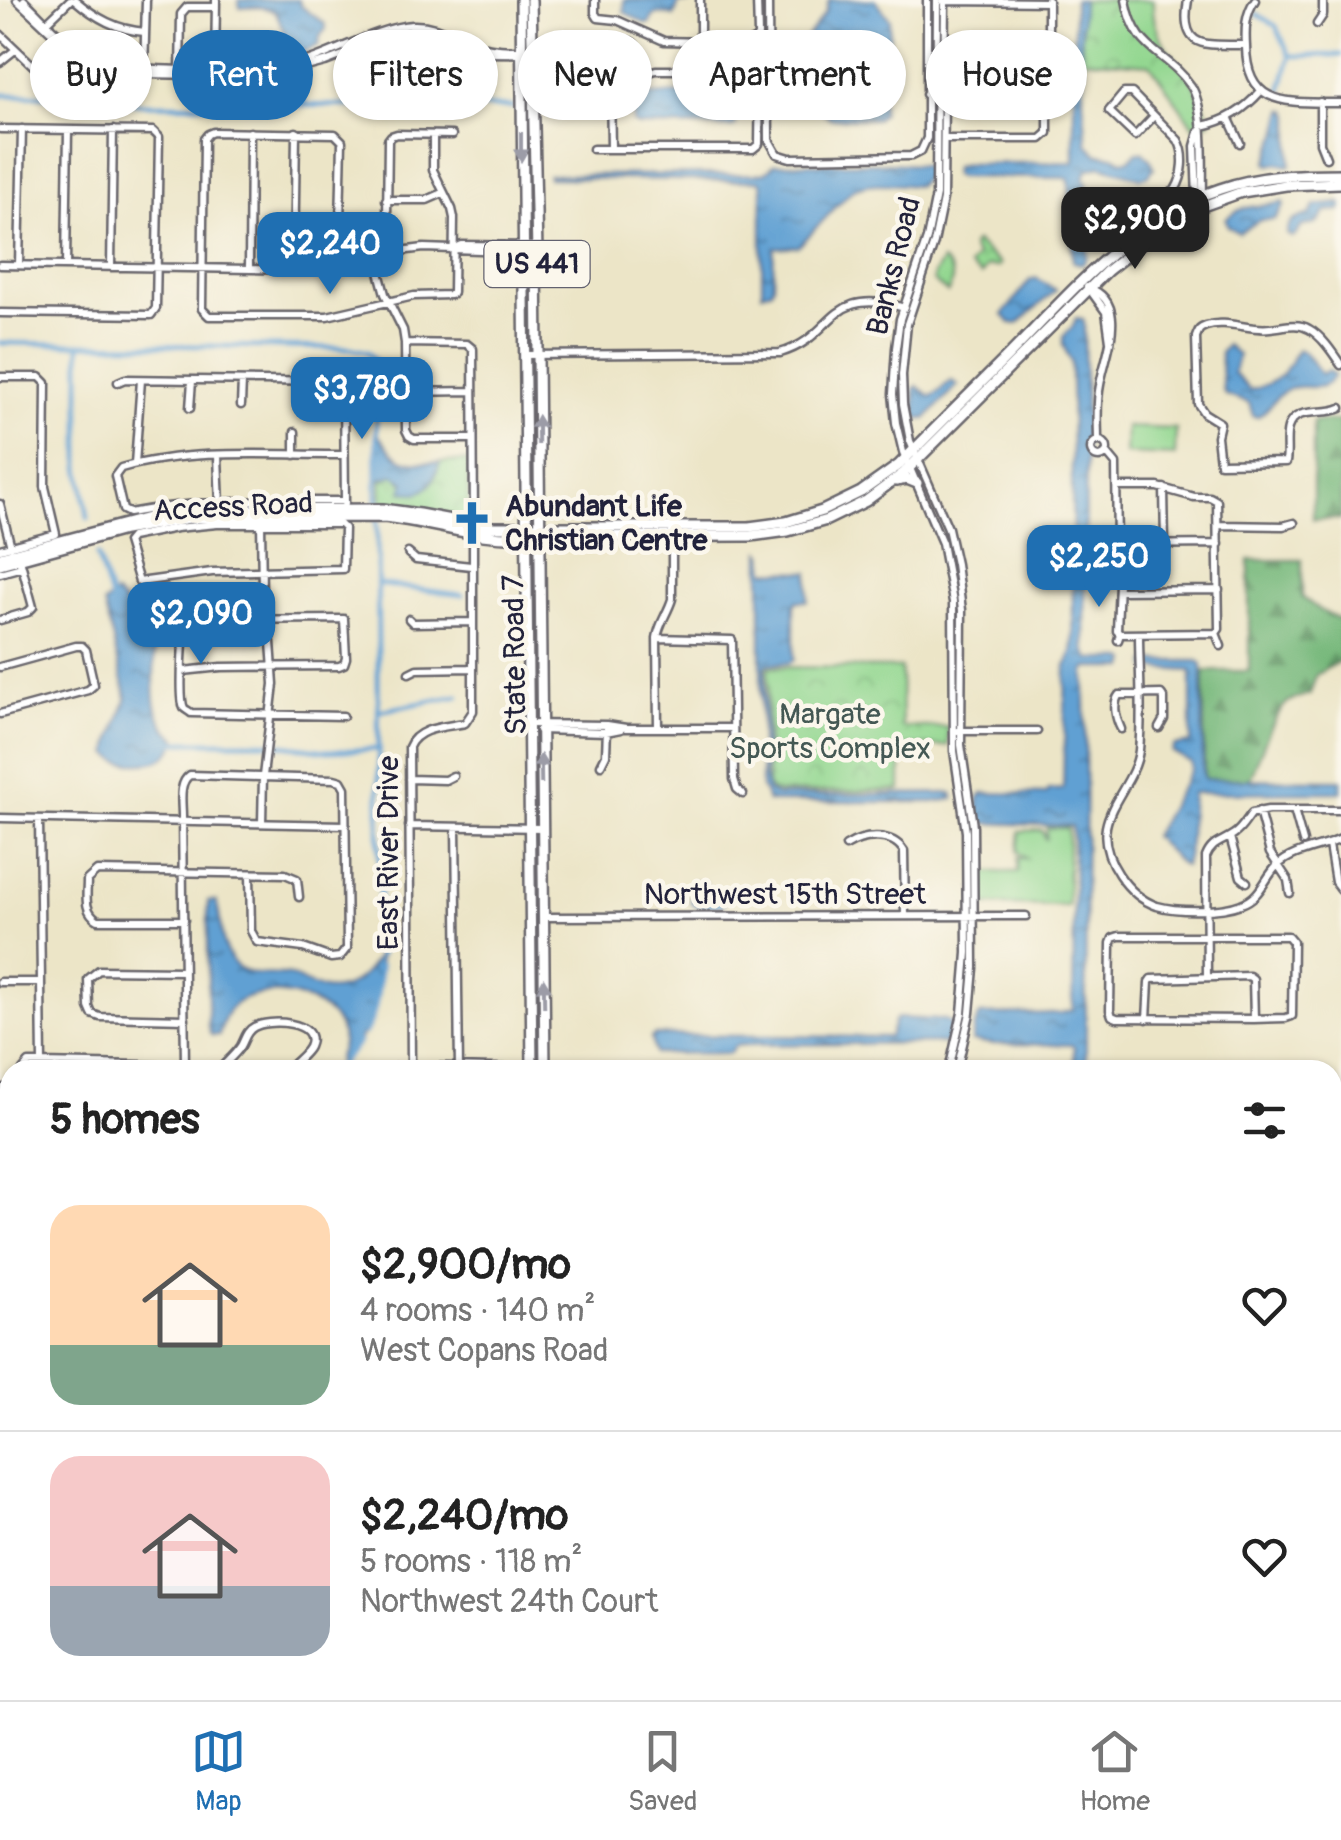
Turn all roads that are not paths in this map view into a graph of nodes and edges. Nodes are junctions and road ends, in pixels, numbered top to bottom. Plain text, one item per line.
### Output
1 (20, 0) edge
2 (72, 0) edge
3 (146, 0) edge
4 (521, 0) edge
5 (531, 0) edge
6 (595, 0) edge
7 (700, 0) edge
8 (757, 0) edge
9 (768, 0) edge
10 (927, 0) edge
11 (937, 0) edge
12 (973, 0) edge
13 (1126, 0) edge
14 (1188, 0) edge
15 (1255, 0) edge
16 (1323, 0) edge
17 (945, 1) edge
18 (1048, 1) edge
19 (216, 4) edge
20 (45, 24) junction
21 (1317, 24) dead end
22 (637, 28) joint
23 (52, 30) edge
24 (135, 30) edge
25 (146, 30) edge
26 (180, 30) edge
27 (215, 30) edge
28 (524, 30) edge
29 (529, 30) edge
30 (700, 30) edge
31 (756, 30) edge
32 (927, 30) edge
33 (938, 30) edge
34 (945, 30) edge
35 (1048, 30) edge
36 (0, 34) edge
37 (672, 41) edge
38 (1246, 44) junction
39 (15, 50) junction
40 (518, 51) edge
41 (0, 62) edge
42 (30, 63) edge
43 (313, 63) edge
44 (652, 71) edge
45 (1261, 91) junction
46 (1320, 102) junction
47 (1341, 103) edge
48 (1154, 116) junction
49 (1229, 119) junction
50 (525, 120) edge
51 (530, 120) edge
52 (611, 120) edge
53 (927, 120) edge
54 (940, 120) edge
55 (943, 120) edge
56 (1048, 120) edge
57 (1202, 126) junction
58 (0, 128) edge
59 (22, 129) junction
60 (68, 130) junction
61 (113, 130) junction
62 (250, 132) junction
63 (296, 132) junction
64 (433, 135) junction
65 (452, 135) dead end
66 (945, 140) junction
67 (1240, 143) dead end
68 (593, 149) dead end
69 (611, 149) junction
70 (1198, 149) junction
71 (1182, 150) junction
72 (1326, 158) dead end
73 (1341, 174) edge
74 (1341, 184) edge
75 (443, 192) junction
76 (386, 200) junction
77 (1200, 200) junction
78 (1136, 216) junction
79 (454, 248) junction
80 (522, 249) junction
81 (536, 249) junction
82 (392, 252) junction
83 (375, 257) junction
84 (0, 265) edge
85 (19, 265) junction
86 (66, 266) junction
87 (339, 266) junction
88 (112, 267) junction
89 (157, 268) junction
90 (202, 268) junction
91 (249, 268) junction
92 (294, 269) junction
93 (1085, 286) junction
94 (388, 303) junction
95 (907, 309) junction
96 (0, 313) edge
97 (405, 344) junction
98 (524, 354) junction
99 (537, 354) junction
100 (1341, 365) edge
101 (0, 377) edge
102 (141, 380) junction
103 (192, 380) junction
104 (242, 381) junction
105 (118, 382) dead end
106 (473, 391) junction
107 (406, 392) junction
108 (241, 405) dead end
109 (190, 408) dead end
110 (1341, 408) edge
111 (908, 431) junction
112 (295, 432) dead end
113 (931, 433) junction
114 (473, 439) junction
115 (295, 455) junction
116 (344, 455) junction
117 (218, 456) junction
118 (911, 459) junction
119 (135, 464) junction
120 (893, 482) junction
121 (916, 483) junction
122 (1117, 487) junction
123 (1164, 488) junction
124 (0, 504) edge
125 (345, 505) junction
126 (220, 510) junction
127 (371, 513) junction
128 (261, 516) junction
129 (1294, 523) dead end
130 (1219, 526) junction
131 (474, 530) junction
132 (539, 532) junction
133 (526, 533) junction
134 (672, 533) junction
135 (1165, 544) junction
136 (1219, 544) junction
137 (0, 549) edge
138 (408, 553) dead end
139 (18, 555) junction
140 (2, 566) edge
141 (472, 566) junction
142 (262, 571) junction
143 (1219, 590) junction
144 (265, 618) junction
145 (0, 620) edge
146 (409, 620) dead end
147 (472, 622) junction
148 (526, 627) junction
149 (1216, 633) junction
150 (1139, 634) junction
151 (656, 638) junction
152 (1220, 646) dead end
153 (540, 648) junction
154 (274, 666) junction
155 (0, 667) edge
156 (473, 668) junction
157 (183, 671) junction
158 (410, 673) dead end
159 (1140, 694) junction
160 (272, 713) junction
161 (0, 714) edge
162 (343, 716) dead end
163 (528, 727) junction
164 (540, 728) junction
165 (658, 728) junction
166 (733, 728) junction
167 (1159, 728) dead end
168 (607, 729) junction
169 (1121, 729) dead end
170 (958, 731) junction
171 (1037, 732) dead end
172 (601, 765) dead end
173 (263, 776) junction
174 (453, 776) dead end
175 (409, 779) junction
176 (744, 794) dead end
177 (1294, 810) junction
178 (1341, 810) edge
179 (1259, 811) junction
180 (0, 818) edge
181 (39, 819) junction
182 (182, 822) junction
183 (262, 822) junction
184 (346, 825) junction
185 (409, 826) junction
186 (456, 827) junction
187 (529, 828) junction
188 (542, 828) junction
189 (1230, 836) junction
190 (1341, 839) edge
191 (1303, 842) dead end
192 (1328, 845) junction
193 (846, 846) dead end
194 (1278, 866) junction
195 (183, 871) junction
196 (250, 874) junction
197 (1247, 882) dead end
198 (1341, 890) edge
199 (1290, 894) dead end
200 (299, 897) dead end
201 (530, 900) junction
202 (1207, 909) junction
203 (904, 916) junction
204 (1026, 916) dead end
205 (543, 917) junction
206 (970, 917) junction
207 (184, 920) junction
208 (530, 928) junction
209 (1207, 936) junction
210 (543, 944) junction
211 (184, 971) junction
212 (1207, 976) junction
213 (0, 982) edge
214 (40, 982) junction
215 (185, 1018) junction
216 (1148, 1018) junction
217 (1254, 1018) junction
218 (42, 1060) edge
219 (185, 1060) edge
220 (229, 1060) edge
221 (296, 1060) edge
222 (411, 1060) edge
223 (459, 1060) edge
224 (537, 1060) edge
225 (538, 1060) edge
226 (950, 1060) edge
227 (959, 1060) edge

1 - 20 street
2 - 20 street
2 - 24 street
3 - 25 street
4 - 28 main road, State Road 7 / US 441
5 - 29 main road, State Road 7 / US 441
6 - 22 street
7 - 30 street
8 - 31 street
9 - 53 street
10 - 32 street
11 - 17 street
11 - 33 street, Banks Road
12 - 17 street
12 - 18 street
13 - 57 street
14 - 38 street
15 - 38 street
16 - 21 street
17 - 34 street, Banks Road
18 - 35 street
19 - 26 street
19 - 27 street
20 - 23 street
22 - 37 street
36 - 39 street
38 - 45 street
39 - 41 street
39 - 42 street
40 - 43 street
44 - 69 street
45 - 46 street
45 - 49 street
46 - 47 street
46 - 72 street
48 - 48 street
48 - 71 street
49 - 57 street
49 - 67 street
50 -> 80 main road, State Road 7 / US 441
51 - 81 main road, State Road 7 / US 441
52 - 69 street
54 - 95 street, Banks Road
55 - 66 street, Banks Road
56 - 66 street
57 - 70 street
58 - 59 street
59 - 60 street
59 - 85 street
60 - 61 street
60 - 86 street
61 - 88 street
61 - 89 street
62 - 63 street
62 - 90 street
62 - 91 street
63 - 87 street
63 - 92 street
64 - 65 street
64 - 75 street
64 - 76 street
66 - 95 street, Banks Road
68 - 69 street
70 - 71 street
70 - 77 street
71 - 78 street
73 - 77 main road
74 - 77 main road
75 - 76 street
75 - 79 street
76 - 82 street
77 - 93 main road
78 - 78 street
79 - 80 street
79 - 82 street
79 - 94 street
80 - 81 street
80 - 98 main road, State Road 7 / US 441
81 - 99 main road, State Road 7 / US 441
82 - 83 street
83 - 87 street
83 - 94 street
84 - 85 street
85 - 86 street
86 - 88 street
87 - 92 street
88 - 89 street
89 - 90 street
89 - 96 street
90 - 91 street
90 - 94 street
91 - 92 street
93 - 113 main road
93 - 118 main road
93 - 122 street
94 - 97 street
95 - 99 street
95 - 111 street, Banks Road
95 - 118 street, Banks Road
97 - 106 street, East River Drive
97 - 107 street
98 - 99 street
98 - 133 main road, State Road 7 / US 441
132 -> 99 main road, State Road 7 / US 441
100 - 110 street
101 - 139 street
102 - 103 street
102 - 105 street
102 - 119 street
103 - 104 street
103 - 109 street
104 - 108 street
104 - 116 street
106 - 107 street
106 - 114 street, East River Drive
107 - 114 street
111 - 113 street
111 - 118 street, Banks Road
112 - 115 street
113 - 118 main road
114 - 131 street, East River Drive
115 - 116 street
115 - 117 street
116 - 125 street
117 - 119 street
117 - 126 street
118 - 120 main road
118 - 121 street, Banks Road
118 - 134 main road
118 - 170 street, Banks Road
119 - 126 street, Access Road
120 - 121 main road
120 - 134 main road
121 - 170 street, Banks Road
122 - 123 street
122 - 135 street
123 - 130 street
123 - 135 street
124 - 139 street
125 - 126 street, Access Road
125 - 127 main road
125 - 128 main road
126 - 128 main road
126 - 139 main road
127 - 128 main road
127 - 131 main road
128 - 142 street
128 - 142 street, Access Road
128 - 142 street, Access Road
129 - 130 street
130 - 136 street
131 - 133 main road
131 - 141 street, East River Drive
132 - 133 main road
132 - 134 main road
132 - 153 main road, State Road 7 / US 441
133 - 148 main road, State Road 7 / US 441
134 - 151 street
135 - 136 street
136 - 143 street
137 - 139 street
138 - 141 street
139 - 140 main road
139 - 140 street
139 - 145 street
141 - 147 street, East River Drive
142 - 144 street
143 - 149 street
143 - 150 street
144 - 154 street
144 - 154 street
144 - 157 street
146 - 147 street
147 - 156 street, East River Drive
148 - 153 main road
148 - 163 main road, State Road 7 / US 441
149 - 150 street
149 - 152 street
150 - 159 street
151 - 165 street
151 - 166 street
153 - 164 main road, State Road 7 / US 441
154 - 157 street
154 - 160 street
155 - 161 street
156 - 158 street
156 - 175 street, East River Drive
157 - 160 street
159 - 167 street
159 - 169 street
159 - 202 street
160 - 162 street
160 - 173 street
163 - 164 street
163 - 187 main road, State Road 7 / US 441
164 - 168 street
188 -> 164 main road, State Road 7 / US 441
165 - 166 street
165 - 168 street
166 - 176 street
168 - 172 street
170 - 171 street
170 - 206 street, Banks Road
173 - 182 street
173 - 183 street
173 - 184 street
174 - 175 street
175 - 185 street, East River Drive
177 - 178 street
177 - 179 street
177 - 191 street
179 - 189 street
179 - 194 street
180 - 181 street
181 - 182 street
181 - 214 street
182 - 183 street
182 - 195 street
183 - 184 street
184 - 196 street
185 - 186 street
185 - 222 street, East River Drive
186 - 187 street
186 - 223 street
187 - 188 street
187 - 201 main road, State Road 7 / US 441
188 - 205 main road, State Road 7 / US 441
189 - 197 street
189 - 202 street
190 - 192 street
192 - 194 street
192 - 198 street
193 - 203 street
194 - 199 street
194 - 202 street
195 - 196 street
195 - 207 street
195 - 207 street
196 - 200 street
201 - 205 main road
201 - 208 main road, State Road 7 / US 441
202 - 209 street
203 - 205 street, Northwest 15th Street
203 - 206 street, Northwest 15th Street
204 - 206 street, Northwest 15th Street
205 - 210 main road, State Road 7 / US 441
206 - 226 street, Banks Road
206 - 227 street, Banks Road
207 - 211 street
208 - 210 main road
208 - 224 main road, State Road 7 / US 441
209 - 212 street
209 - 216 street
209 - 217 street
225 -> 210 main road, State Road 7 / US 441
211 - 215 street
211 - 215 street
212 - 216 street
212 - 217 street
213 - 214 street
214 - 218 street
215 - 219 street
216 - 217 street
220 - 221 street

